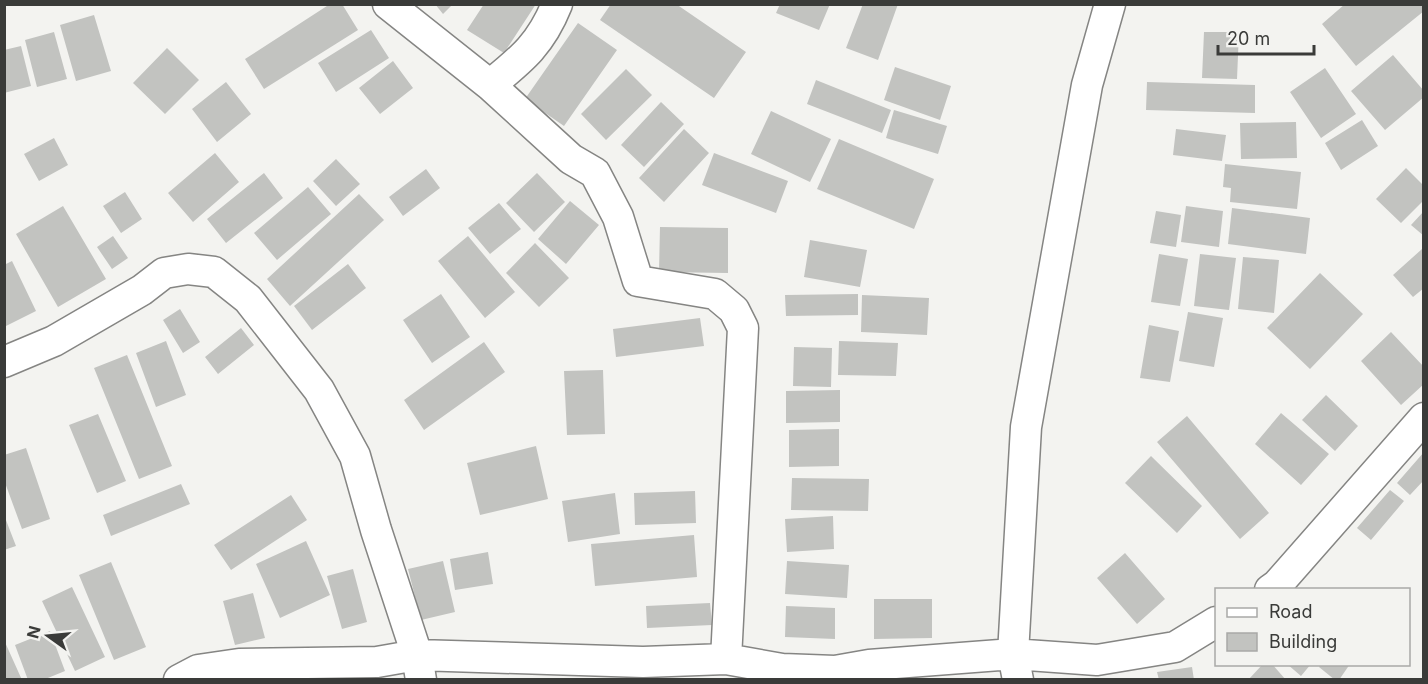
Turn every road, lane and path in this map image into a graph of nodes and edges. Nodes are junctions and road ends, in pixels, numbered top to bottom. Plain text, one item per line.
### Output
1 (388, 4) edge
2 (557, 4) edge
3 (1110, 4) edge
4 (490, 85) junction
5 (4, 362) edge
6 (1424, 417) edge
7 (1273, 588) edge
8 (1215, 623) edge
9 (726, 659) junction
10 (1016, 667) edge
11 (419, 668) edge
12 (838, 675) edge
13 (179, 680) edge

1 - 4 street
2 - 4 street
3 - 10 street
4 - 9 street
5 - 11 street
6 - 7 street
8 - 10 street
9 - 11 street
9 - 12 street
10 - 12 street
11 - 13 street

